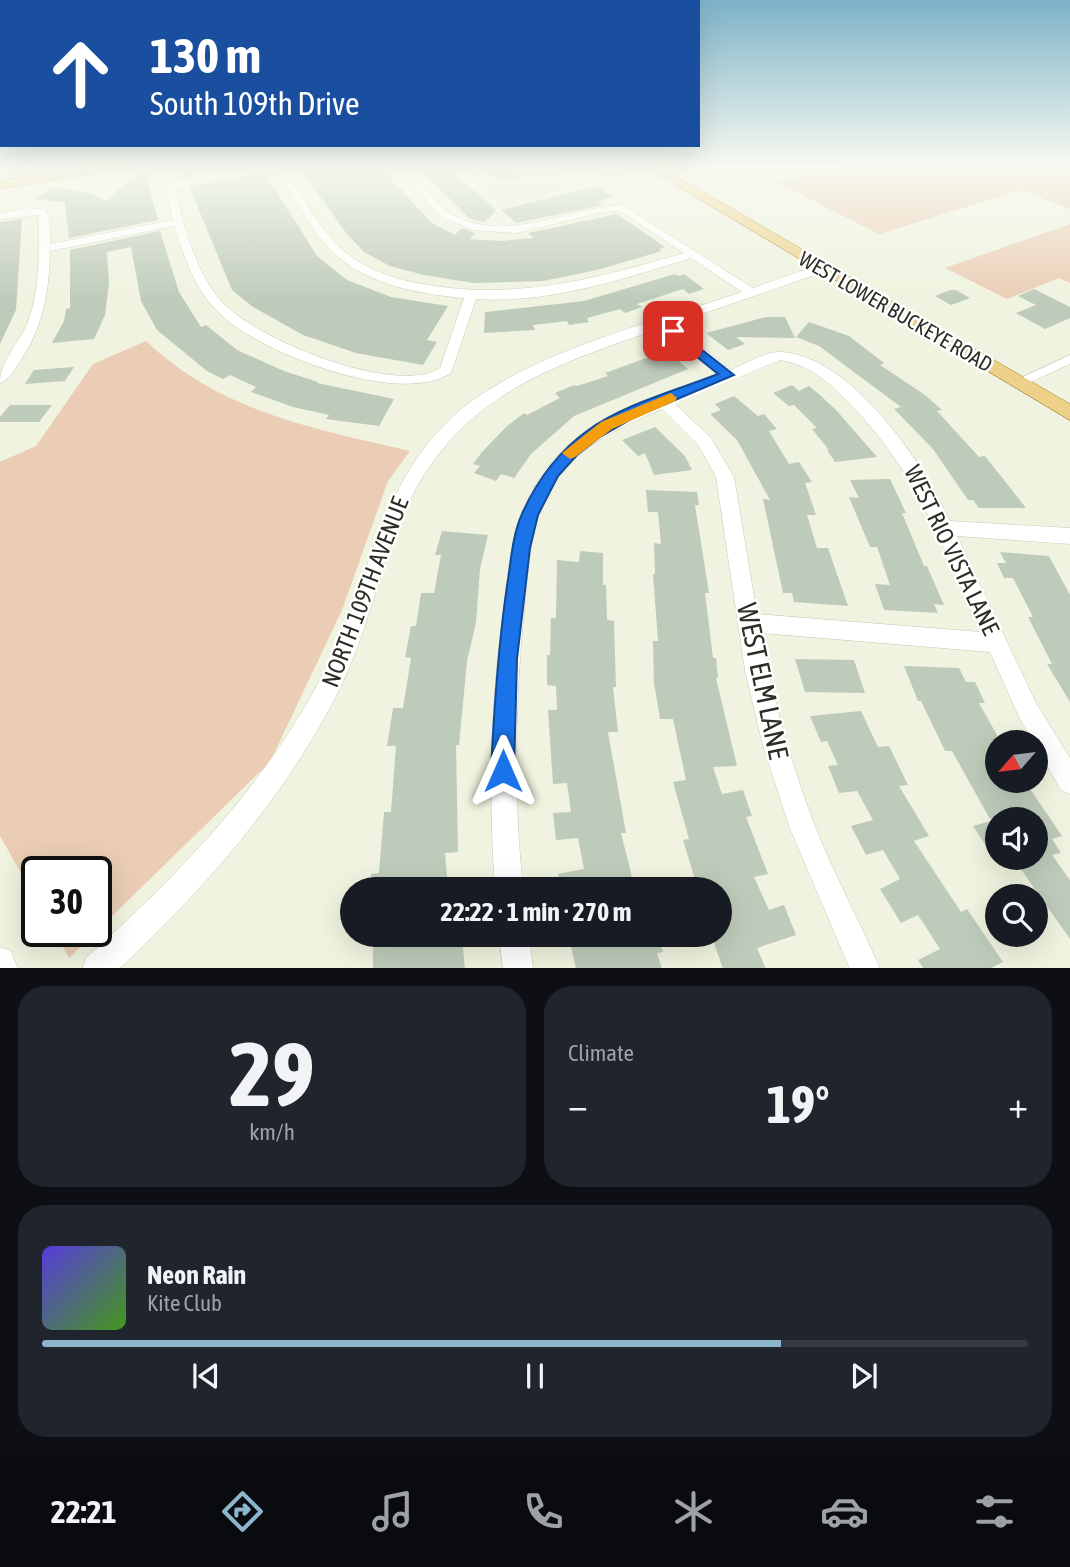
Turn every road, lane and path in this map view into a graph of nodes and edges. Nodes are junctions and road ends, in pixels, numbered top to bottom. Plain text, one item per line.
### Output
1 (38, 211) edge
2 (39, 211) edge
3 (176, 211) edge
4 (309, 211) edge
5 (442, 211) edge
6 (599, 211) edge
7 (629, 211) edge
8 (730, 211) edge
9 (0, 216) edge
10 (180, 222) junction
11 (44, 250) junction
12 (694, 254) junction
13 (822, 268) junction
14 (752, 293) junction
15 (471, 296) junction
16 (663, 323) junction
17 (1070, 359) edge
18 (728, 375) junction
19 (0, 378) edge
20 (1017, 383) junction
21 (663, 401) junction
22 (1070, 413) edge
23 (944, 528) junction
24 (1070, 536) edge
25 (749, 623) junction
26 (997, 643) junction
27 (1070, 781) edge
28 (508, 877) edge
29 (516, 947) edge
30 (0, 962) edge
31 (3, 968) edge
32 (97, 968) edge
33 (519, 968) edge
34 (865, 968) edge

1 - 9 street
2 - 11 street
3 - 10 street
4 - 15 street
5 - 6 street
7 - 12 street
8 - 13 main road, WEST LOWER BUCKEYE ROAD
10 - 11 street
10 - 15 street
11 - 19 street
12 - 14 street
12 - 15 street
13 - 14 street, NORTH 109TH AVENUE
13 - 20 main road, WEST LOWER BUCKEYE ROAD
14 - 16 street, NORTH 109TH AVENUE
16 - 18 street
16 - 32 street, NORTH 109TH AVENUE
17 - 20 street
18 - 21 street
18 - 23 street, WEST RIO VISTA LANE
20 - 22 main road, WEST LOWER BUCKEYE ROAD
21 - 25 street, WEST ELM LANE
21 - 28 street
23 - 24 street
23 - 26 street, WEST RIO VISTA LANE
25 - 26 street
25 - 34 street, WEST ELM LANE
26 - 27 street, WEST RIO VISTA LANE
29 - 33 street
30 - 31 street

